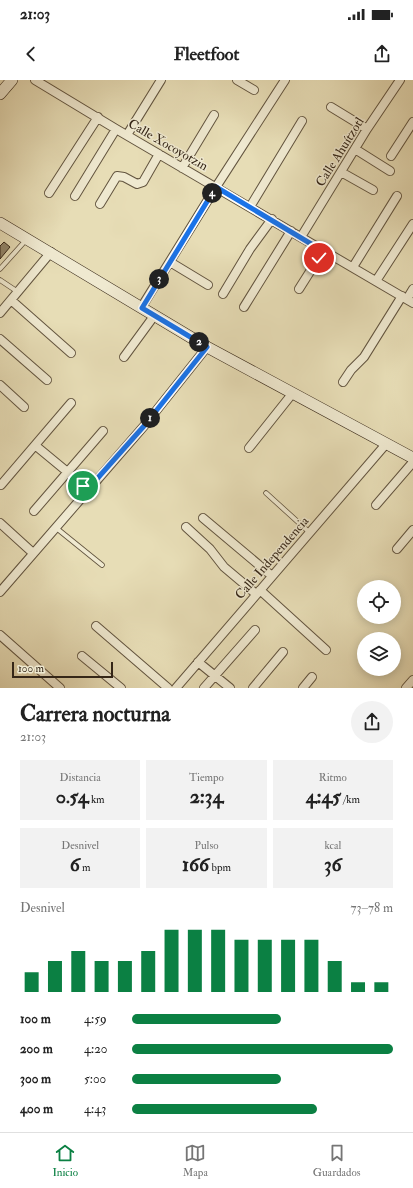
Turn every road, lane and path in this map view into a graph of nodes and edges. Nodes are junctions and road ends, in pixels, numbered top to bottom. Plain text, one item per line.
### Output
1 (12, 80) edge
2 (35, 80) edge
3 (161, 80) edge
4 (236, 80) edge
5 (285, 80) edge
6 (400, 80) edge
7 (254, 90) dead end
8 (0, 94) edge
9 (331, 107) dead end
10 (214, 115) dead end
11 (98, 117) junction
12 (302, 122) dead end
13 (413, 122) edge
14 (116, 129) junction
15 (367, 129) junction
16 (127, 135) junction
17 (355, 149) junction
18 (160, 154) junction
19 (391, 156) dead end
20 (182, 168) junction
21 (390, 171) dead end
22 (341, 172) junction
23 (216, 187) junction
24 (373, 190) dead end
25 (50, 193) dead end
26 (75, 196) dead end
27 (398, 196) dead end
28 (100, 204) dead end
29 (250, 207) junction
30 (272, 219) junction
31 (413, 224) edge
32 (3, 226) edge
33 (291, 231) junction
34 (301, 237) junction
35 (28, 238) junction
36 (323, 251) junction
37 (51, 252) junction
38 (170, 262) junction
39 (353, 267) junction
40 (0, 269) edge
41 (0, 280) edge
42 (376, 281) junction
43 (208, 285) dead end
44 (413, 289) edge
45 (299, 290) dead end
46 (18, 292) junction
47 (223, 294) dead end
48 (11, 300) junction
49 (407, 300) edge
50 (244, 307) dead end
51 (142, 308) junction
52 (0, 313) edge
53 (154, 316) junction
54 (0, 339) edge
55 (207, 347) junction
56 (71, 353) dead end
57 (124, 357) dead end
58 (48, 380) dead end
59 (343, 382) dead end
60 (0, 385) edge
61 (292, 394) junction
62 (71, 403) dead end
63 (24, 407) dead end
64 (103, 431) dead end
65 (386, 444) junction
66 (36, 446) junction
67 (249, 448) dead end
68 (413, 458) edge
69 (413, 462) edge
70 (68, 472) junction
71 (1, 485) dead end
72 (88, 489) junction
73 (266, 493) dead end
74 (376, 505) dead end
75 (34, 511) dead end
76 (203, 518) dead end
77 (0, 523) edge
78 (55, 527) junction
79 (186, 527) dead end
80 (413, 530) edge
81 (310, 532) junction
82 (397, 549) dead end
83 (34, 554) junction
84 (102, 565) dead end
85 (272, 576) junction
86 (0, 592) edge
87 (258, 592) junction
88 (96, 626) dead end
89 (255, 630) dead end
90 (0, 635) edge
91 (326, 650) dead end
92 (82, 656) dead end
93 (290, 658) dead end
94 (198, 662) junction
95 (215, 676) junction
96 (312, 677) dead end
97 (413, 680) edge
98 (60, 688) edge
99 (120, 688) edge
100 (168, 688) edge
101 (176, 688) edge
102 (204, 688) edge
103 (230, 688) edge
104 (253, 688) edge
105 (303, 688) edge
106 (406, 688) edge

1 - 8 main road
2 - 11 street, Calle Xocoyotzin
3 - 16 street
4 - 7 street
5 - 23 street
6 - 15 street, Calle Ahuítzotl
9 - 15 street
10 - 20 street
11 - 14 street, Calle Xocoyotzin
11 - 25 street
12 - 29 street
13 - 19 street
14 - 16 street, Calle Xocoyotzin
14 - 26 street
15 - 17 street, Calle Ahuítzotl
16 - 18 street, Calle Xocoyotzin
17 - 21 street
17 - 22 street, Calle Ahuítzotl
18 - 20 street, Calle Xocoyotzin
18 - 28 street
20 - 23 street, Calle Xocoyotzin
22 - 24 street
22 - 34 street, Calle Ahuítzotl
23 - 29 street, Calle Xocoyotzin
23 - 38 street
27 - 39 street
29 - 30 street, Calle Xocoyotzin
30 - 33 street, Calle Xocoyotzin
30 - 47 street
31 - 42 street
32 - 35 main road
33 - 34 street, Calle Xocoyotzin
33 - 50 street
34 - 36 street, Calle Xocoyotzin
35 - 37 main road
35 - 40 lane
36 - 39 street, Calle Xocoyotzin
36 - 45 street
37 - 46 street
37 - 51 main road
38 - 43 street
38 - 51 street
39 - 42 street, Calle Xocoyotzin
41 - 46 lane
42 - 49 street, Calle Xocoyotzin
44 - 49 street
46 - 48 street
48 - 52 street
48 - 56 street
49 - 59 street
51 - 53 main road
53 - 55 main road
53 - 57 street
54 - 58 street
55 - 61 main road
55 - 72 street
60 - 63 street
61 - 65 main road
61 - 67 street
62 - 66 street
64 - 70 street
65 - 68 main road
65 - 81 street, Calle Independencia
66 - 70 street
66 - 71 street
69 - 74 street
70 - 72 street
70 - 75 street
72 - 78 street
73 - 81 lane
76 - 85 street
77 - 83 street
78 - 83 street
78 - 84 lane
79 - 87 street
80 - 82 street
81 - 85 street, Calle Independencia
83 - 86 street
85 - 87 street, Calle Independencia
87 - 91 street
87 - 94 street, Calle Independencia
88 - 100 street
89 - 95 street
90 - 98 street
92 - 99 street
93 - 104 street
94 - 95 street
94 - 101 street, Calle Independencia
95 - 102 street
95 - 103 street
96 - 105 street
97 - 106 street

